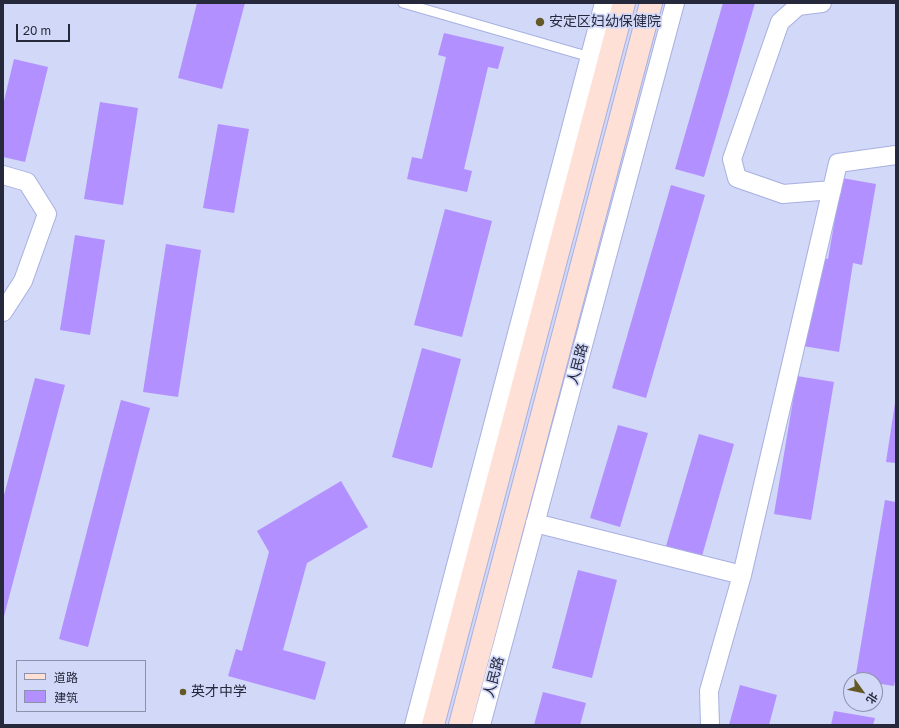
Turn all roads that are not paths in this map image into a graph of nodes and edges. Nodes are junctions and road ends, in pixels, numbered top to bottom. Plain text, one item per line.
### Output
1 (403, 3) edge
2 (604, 3) edge
3 (624, 3) edge
4 (651, 3) edge
5 (674, 3) edge
6 (822, 3) edge
7 (590, 57) junction
8 (896, 155) edge
9 (3, 175) edge
10 (832, 190) junction
11 (3, 312) edge
12 (535, 524) junction
13 (742, 575) junction
14 (414, 725) edge
15 (433, 725) edge
16 (460, 725) edge
17 (481, 725) edge
18 (710, 725) edge

1 - 7 lane
2 - 7 street
3 - 15 main road
4 - 16 main road, 人民路
5 - 12 street, 人民路
6 - 10 street
7 - 14 street
8 - 10 street
9 - 11 street
10 - 13 street
12 - 13 street
12 - 17 street, 人民路
13 - 18 street

